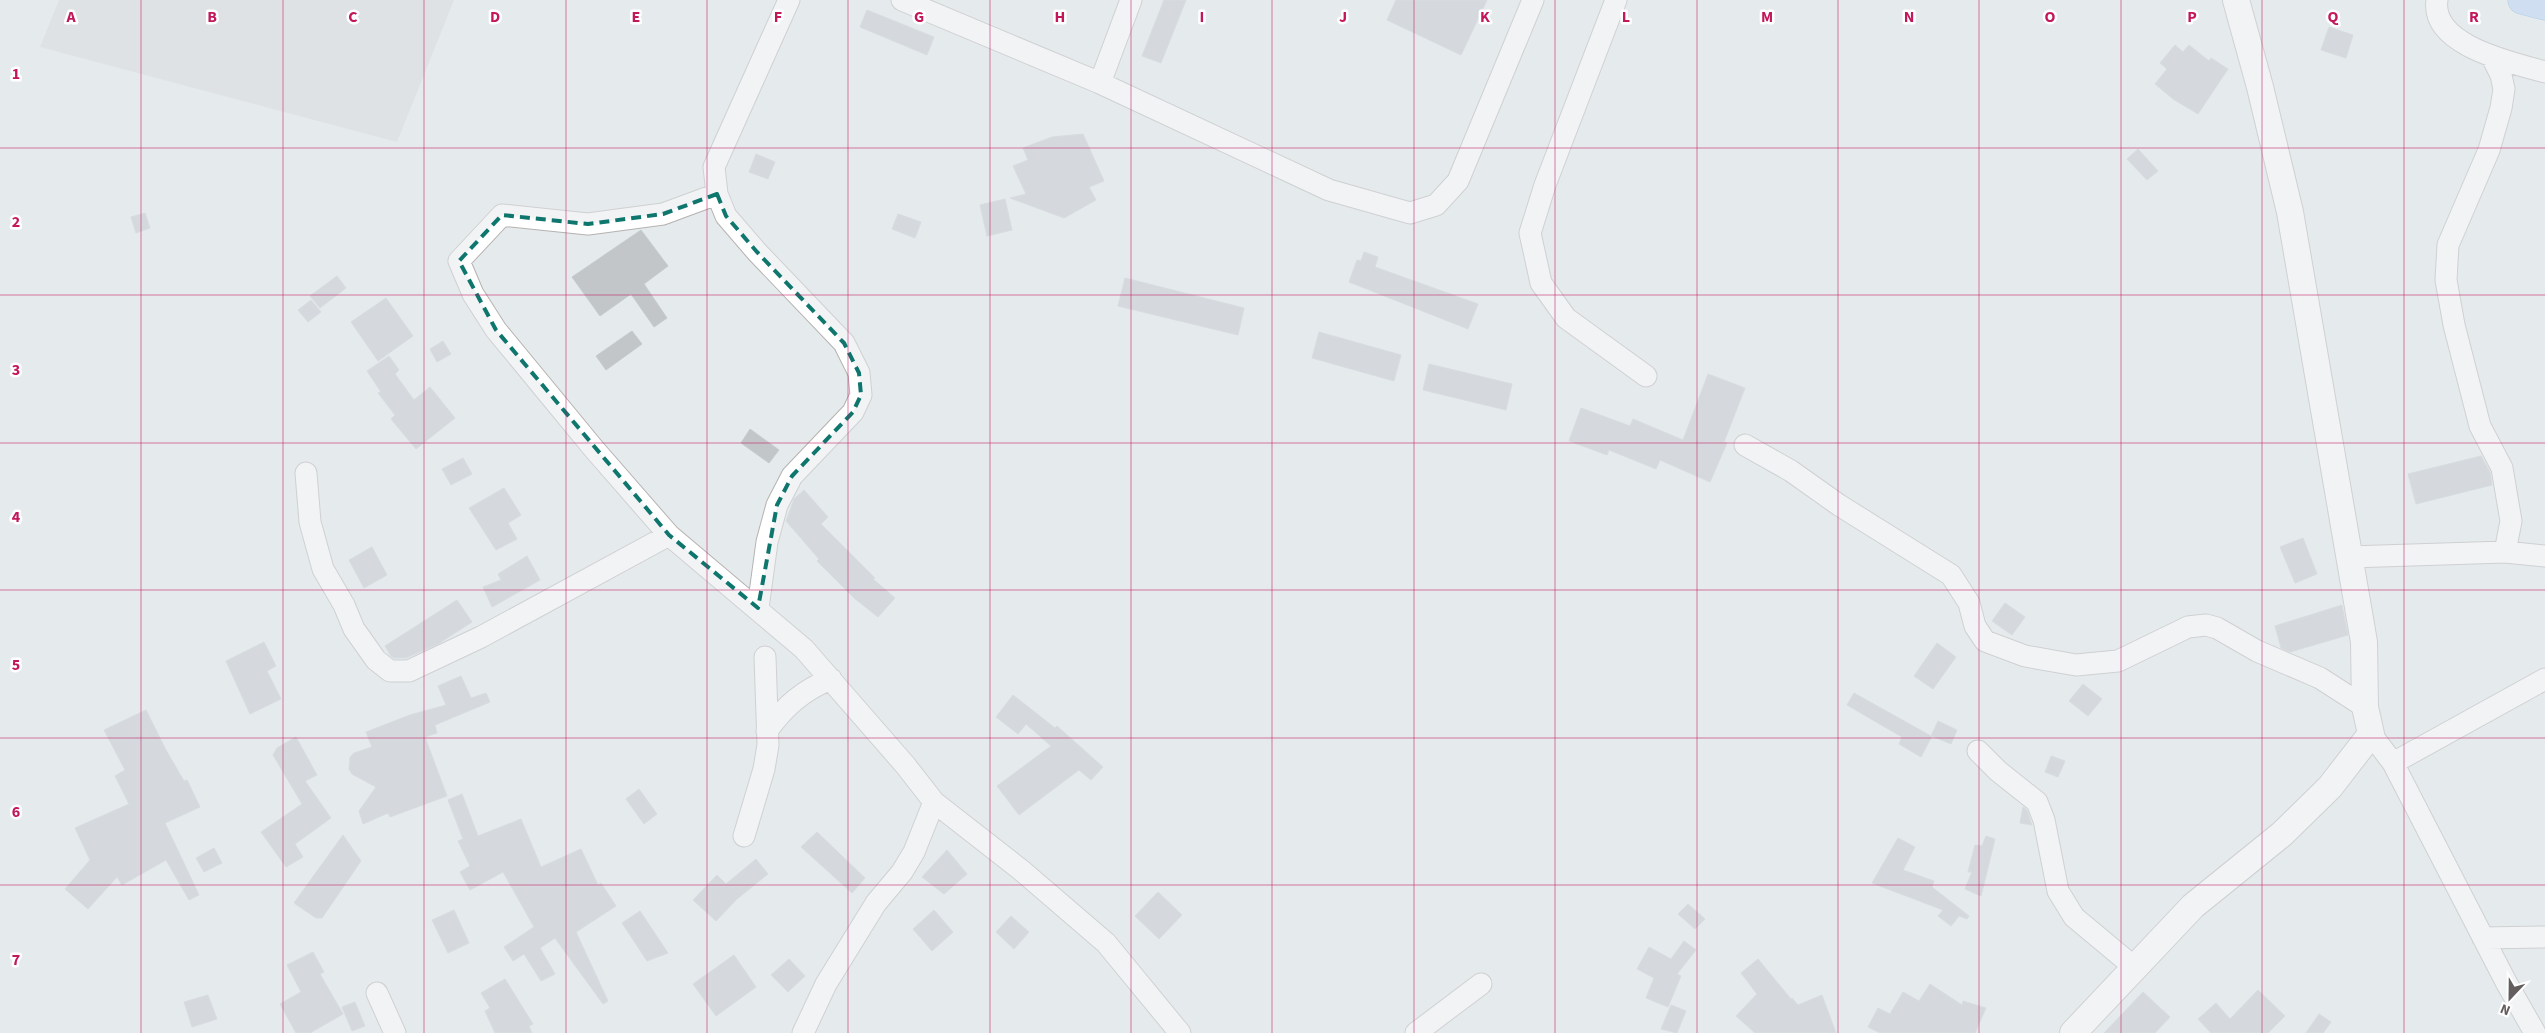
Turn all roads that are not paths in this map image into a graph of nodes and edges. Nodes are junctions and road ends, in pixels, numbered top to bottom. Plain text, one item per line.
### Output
1 (789, 0) edge
2 (902, 0) edge
3 (1132, 0) edge
4 (1533, 0) edge
5 (1616, 0) edge
6 (2236, 0) edge
7 (2437, 0) edge
8 (2492, 57) junction
9 (2545, 72) edge
10 (1100, 83) junction
11 (717, 194) junction
12 (1646, 376) dead end
13 (1745, 445) dead end
14 (306, 473) dead end
15 (669, 535) junction
16 (2505, 552) junction
17 (2545, 556) edge
18 (2349, 557) junction
19 (758, 608) junction
20 (765, 657) dead end
21 (830, 679) junction
22 (2545, 679) edge
23 (2365, 706) junction
24 (767, 731) junction
25 (2371, 734) junction
26 (1978, 751) dead end
27 (2393, 763) junction
28 (934, 802) junction
29 (744, 836) dead end
30 (2545, 937) edge
31 (2484, 938) junction
32 (2134, 967) junction
33 (1481, 984) dead end
34 (377, 993) dead end
35 (395, 1033) edge
36 (803, 1033) edge
37 (1180, 1033) edge
38 (1416, 1033) edge
39 (2073, 1033) edge
40 (2535, 1033) edge

1 - 11 street
2 - 10 street
3 - 10 street
4 - 10 street
5 - 12 street
6 - 18 street
7 - 8 street
8 - 9 street
8 - 16 street
11 - 15 street
11 - 19 street
13 - 23 street
14 - 15 street
15 - 19 street
16 - 17 street
16 - 18 street
18 - 23 street
19 - 21 street
20 - 24 street
21 - 24 street
21 - 28 street
22 - 27 street
23 - 25 street
24 - 29 street
25 - 27 street
25 - 32 street
26 - 32 street
27 - 31 street
28 - 36 street
28 - 37 street
30 - 31 street
31 - 40 street
32 - 39 street
33 - 38 street
34 - 35 street

